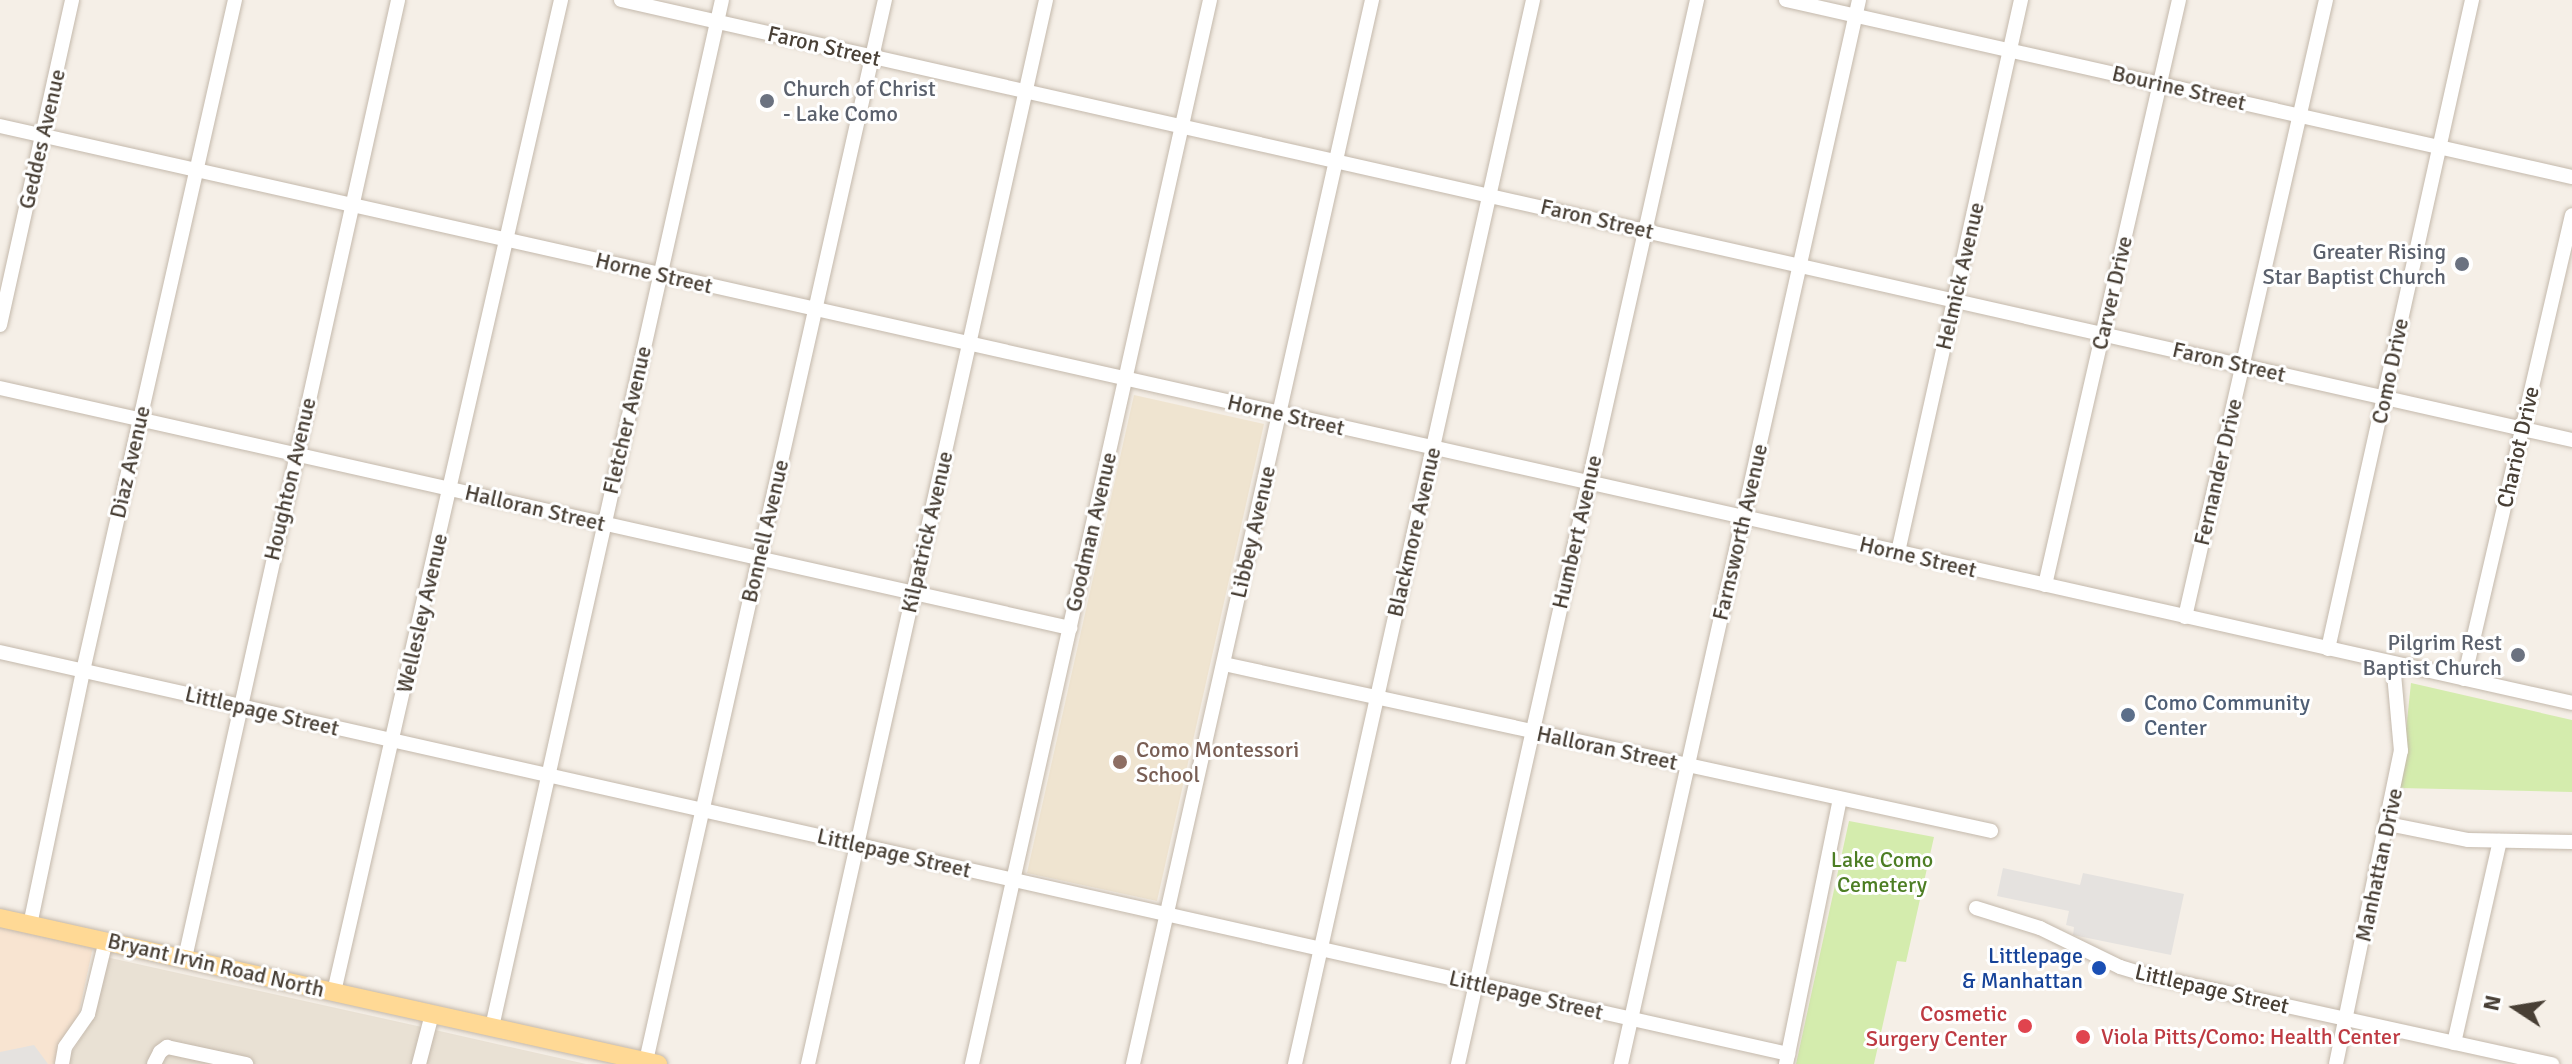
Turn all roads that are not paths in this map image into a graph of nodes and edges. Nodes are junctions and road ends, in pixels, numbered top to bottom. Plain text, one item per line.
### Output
1 (72, 0) edge
2 (235, 0) edge
3 (398, 0) edge
4 (561, 0) edge
5 (621, 0) edge
6 (722, 0) edge
7 (885, 0) edge
8 (1046, 0) edge
9 (1210, 0) edge
10 (1372, 0) edge
11 (1533, 0) edge
12 (1697, 0) edge
13 (1786, 0) edge
14 (1859, 0) edge
15 (2021, 0) edge
16 (2179, 0) edge
17 (2326, 0) edge
18 (2472, 0) edge
19 (1856, 16) junction
20 (717, 22) junction
21 (2010, 50) junction
22 (872, 56) junction
23 (2160, 84) junction
24 (1026, 91) junction
25 (2299, 116) junction
26 (0, 126) edge
27 (1182, 126) junction
28 (43, 136) junction
29 (2439, 147) junction
30 (1336, 161) junction
31 (197, 171) junction
32 (2572, 177) edge
33 (1489, 195) junction
34 (351, 205) junction
35 (2572, 215) edge
36 (1645, 230) junction
37 (507, 240) junction
38 (1800, 265) junction
39 (660, 275) junction
40 (1954, 300) junction
41 (815, 309) junction
42 (0, 325) edge
43 (2103, 333) junction
44 (969, 344) junction
45 (2242, 365) junction
46 (1126, 379) junction
47 (0, 388) edge
48 (2384, 396) junction
49 (1279, 414) junction
50 (140, 420) junction
51 (2523, 428) junction
52 (2572, 440) edge
53 (1433, 448) junction
54 (295, 454) junction
55 (1588, 483) junction
56 (450, 489) junction
57 (1743, 518) junction
58 (604, 524) junction
59 (1898, 552) junction
60 (759, 558) junction
61 (2045, 585) junction
62 (913, 593) junction
63 (2185, 617) junction
64 (1070, 628) junction
65 (2328, 649) junction
66 (0, 652) edge
67 (2393, 663) junction
68 (1224, 664) junction
69 (83, 671) junction
70 (2464, 679) junction
71 (1376, 698) junction
72 (2572, 703) edge
73 (239, 706) junction
74 (1532, 732) junction
75 (392, 740) junction
76 (1688, 766) junction
77 (547, 775) junction
78 (1840, 799) junction
79 (702, 810) junction
80 (2388, 824) junction
81 (1991, 831) dead end
82 (2500, 841) junction
83 (2572, 842) edge
84 (857, 845) junction
85 (1013, 880) junction
86 (1976, 908) dead end
87 (1168, 914) junction
88 (0, 918) edge
89 (30, 925) junction
90 (106, 940) junction
91 (1320, 949) junction
92 (185, 958) junction
93 (1475, 984) junction
94 (334, 992) junction
95 (432, 1014) junction
96 (1631, 1019) junction
97 (2346, 1019) junction
98 (492, 1027) junction
99 (2454, 1043) junction
100 (193, 1058) edge
101 (1787, 1059) edge
102 (652, 1063) edge
103 (62, 1064) edge
104 (154, 1064) edge
105 (246, 1064) edge
106 (419, 1064) edge
107 (808, 1064) edge
108 (972, 1064) edge
109 (1133, 1064) edge
110 (1295, 1064) edge
111 (1458, 1064) edge
112 (1621, 1064) edge
113 (2336, 1064) edge
114 (2552, 1064) edge

1 - 28 street, Geddes Avenue
2 - 31 street, Diaz Avenue
3 - 34 street, Houghton Avenue
4 - 37 street, Wellesley Avenue
5 - 20 street, Faron Street
6 - 20 street, Fletcher Avenue
7 - 22 street, Bonnell Avenue
8 - 24 street, Kilpatrick Avenue
9 - 27 street, Goodman Avenue
10 - 30 street, Libbey Avenue
11 - 33 street, Blackmore Avenue
12 - 36 street, Humbert Avenue
13 - 19 street, Bourine Street
14 - 19 street, Farnsworth Avenue
15 - 21 street, Helmick Avenue
16 - 23 street, Carver Drive
17 - 25 street, Fernander Drive
18 - 29 street, Como Drive
19 - 21 street, Bourine Street
19 - 38 street, Farnsworth Avenue
20 - 22 street, Faron Street
20 - 39 street, Fletcher Avenue
21 - 23 street, Bourine Street
21 - 40 street, Helmick Avenue
22 - 24 street, Faron Street
22 - 41 street, Bonnell Avenue
23 - 25 street, Bourine Street
23 - 43 street, Carver Drive
24 - 27 street, Faron Street
24 - 44 street, Kilpatrick Avenue
25 - 29 street, Bourine Street
25 - 45 street, Fernander Drive
26 - 28 street, Horne Street
27 - 30 street, Faron Street
27 - 46 street, Goodman Avenue
28 - 31 street, Horne Street
28 - 42 street, Geddes Avenue
29 - 32 street, Bourine Street
29 - 48 street, Como Drive
30 - 33 street, Faron Street
30 - 49 street, Libbey Avenue
31 - 34 street, Horne Street
31 - 50 street, Diaz Avenue
33 - 36 street, Faron Street
33 - 53 street, Blackmore Avenue
34 - 37 street, Horne Street
34 - 54 street, Houghton Avenue
35 - 51 street, Chariot Drive
36 - 38 street, Faron Street
36 - 55 street, Humbert Avenue
37 - 39 street, Horne Street
37 - 56 street, Wellesley Avenue
38 - 40 street, Faron Street
38 - 57 street, Farnsworth Avenue
39 - 41 street, Horne Street
39 - 58 street, Fletcher Avenue
40 - 43 street, Faron Street
40 - 59 street, Helmick Avenue
41 - 44 street, Horne Street
41 - 60 street, Bonnell Avenue
43 - 45 street, Faron Street
43 - 61 street, Carver Drive
44 - 46 street, Horne Street
44 - 62 street, Kilpatrick Avenue
45 - 48 street, Faron Street
45 - 63 street, Fernander Drive
46 - 49 street, Horne Street
46 - 64 street, Goodman Avenue
47 - 50 street, Halloran Street
48 - 51 street, Faron Street
48 - 65 street, Como Drive
49 - 53 street, Horne Street
49 - 68 street, Libbey Avenue
50 - 54 street, Halloran Street
50 - 69 street, Diaz Avenue
51 - 52 street, Faron Street
51 - 70 street, Chariot Drive
53 - 55 street, Horne Street
53 - 71 street, Blackmore Avenue
54 - 56 street, Halloran Street
54 - 73 street, Houghton Avenue
55 - 57 street, Horne Street
55 - 74 street, Humbert Avenue
56 - 58 street, Halloran Street
56 - 75 street, Wellesley Avenue
57 - 59 street, Horne Street
57 - 76 street, Farnsworth Avenue
58 - 60 street, Halloran Street
58 - 77 street, Fletcher Avenue
59 - 61 street, Horne Street
60 - 62 street, Halloran Street
60 - 79 street, Bonnell Avenue
61 - 63 street, Horne Street
62 - 64 street, Halloran Street
62 - 84 street, Kilpatrick Avenue
63 - 65 street, Horne Street
64 - 85 street, Goodman Avenue
65 - 67 street, Horne Street
66 - 69 street, Littlepage Street
67 - 70 street, Horne Street
67 - 80 street, Manhattan Drive
68 - 71 street, Halloran Street
68 - 87 street, Libbey Avenue
69 - 73 street, Littlepage Street
69 - 89 street, Diaz Avenue
70 - 72 street, Horne Street
71 - 74 street, Halloran Street
71 - 91 street, Blackmore Avenue
73 - 75 street, Littlepage Street
73 - 92 street, Houghton Avenue
74 - 76 street, Halloran Street
74 - 93 street, Humbert Avenue
75 - 77 street, Littlepage Street
75 - 94 street, Wellesley Avenue
76 - 78 street, Halloran Street
76 - 96 street, Farnsworth Avenue
77 - 79 street, Littlepage Street
77 - 98 street, Fletcher Avenue
78 - 81 street, Halloran Street
78 - 101 street
79 - 84 street, Littlepage Street
79 - 102 street, Bonnell Avenue
80 - 82 street
80 - 97 street, Manhattan Drive
82 - 83 street
82 - 99 street
84 - 85 street, Littlepage Street
84 - 107 street, Kilpatrick Avenue
85 - 87 street, Littlepage Street
85 - 108 street, Goodman Avenue
86 - 97 street, Littlepage Street
87 - 91 street, Littlepage Street
87 - 109 street, Libbey Avenue
88 - 89 main road, Bryant Irvin Road North
89 - 90 main road, Bryant Irvin Road North
90 - 92 main road, Bryant Irvin Road North
90 - 103 street
91 - 93 street, Littlepage Street
91 - 110 street, Blackmore Avenue
92 - 94 main road, Bryant Irvin Road North
93 - 96 street, Littlepage Street
93 - 111 street, Humbert Avenue
94 - 95 main road, Bryant Irvin Road North
95 - 98 main road, Bryant Irvin Road North
95 - 106 street
96 - 101 street, Littlepage Street
96 - 112 street, Farnsworth Avenue
97 - 99 street, Littlepage Street
97 - 113 street, Manhattan Drive
98 - 102 main road
99 - 114 street, Littlepage Street
100 - 104 street
100 - 105 street

